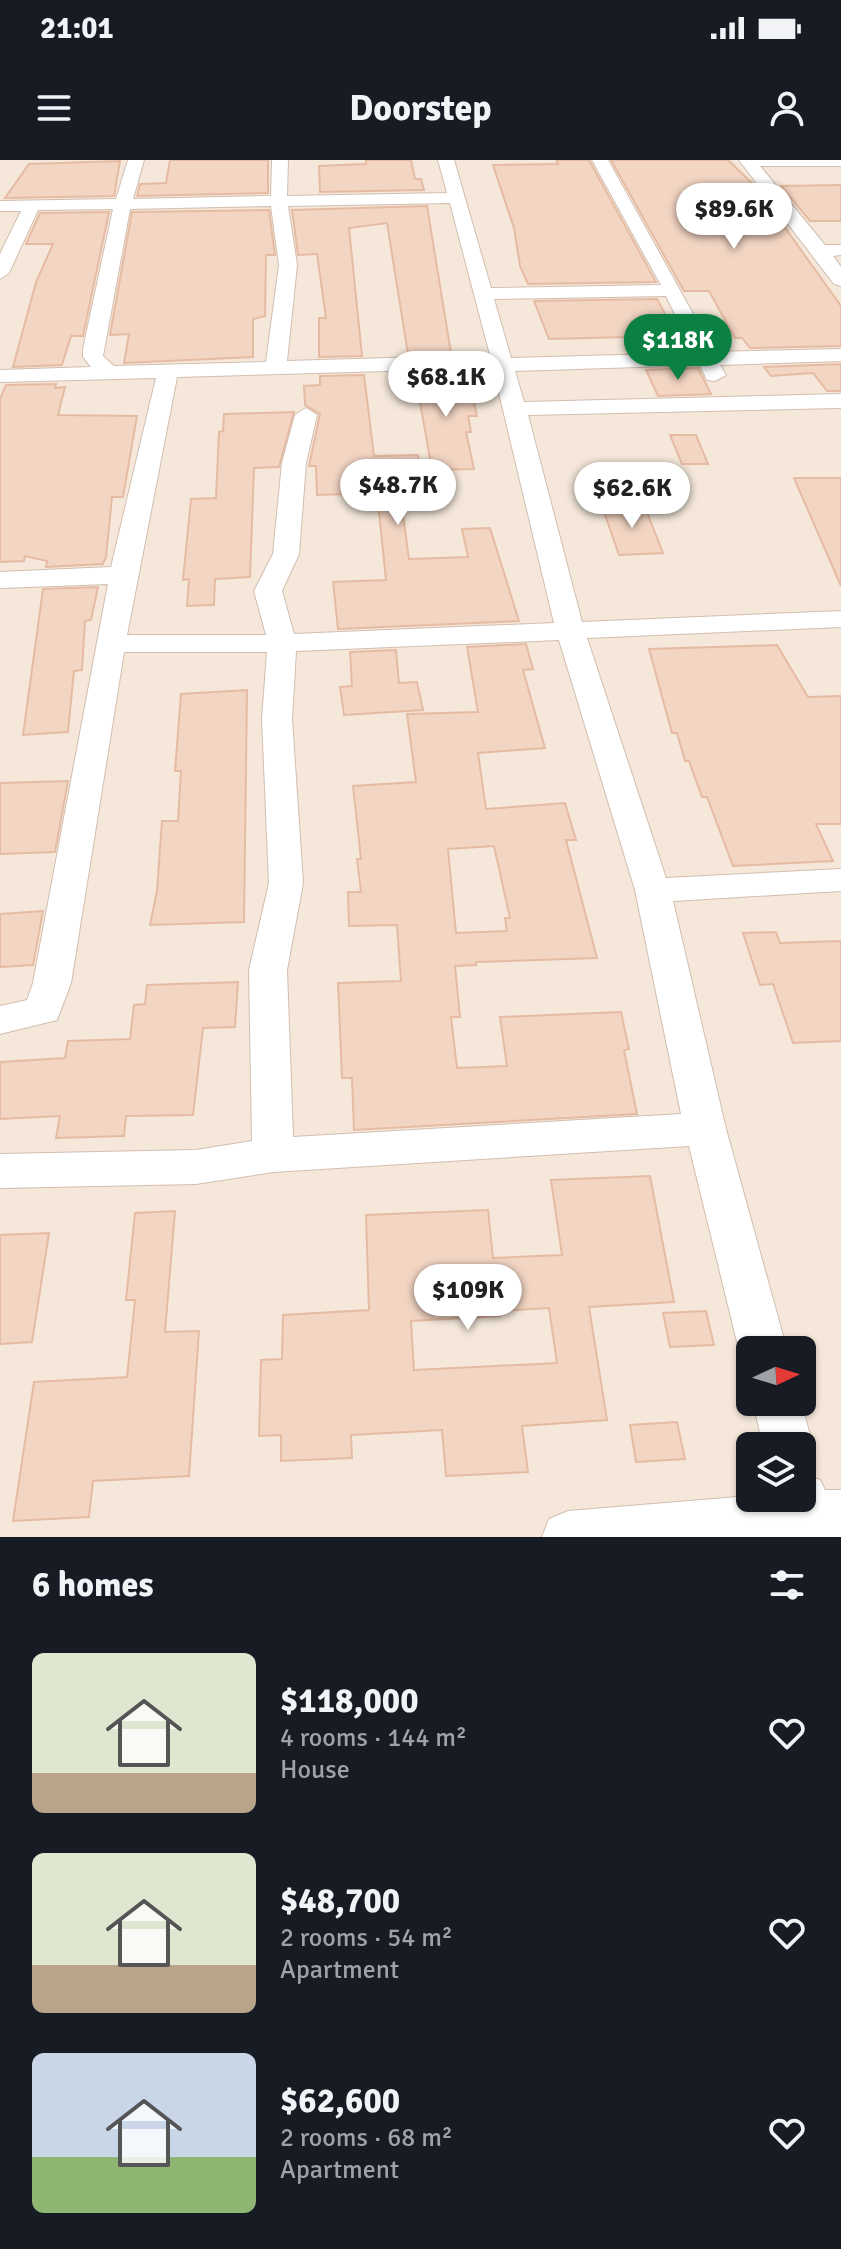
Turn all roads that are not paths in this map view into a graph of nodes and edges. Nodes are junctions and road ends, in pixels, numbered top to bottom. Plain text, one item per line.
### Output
1 (136, 160) edge
2 (280, 160) edge
3 (446, 160) edge
4 (600, 160) edge
5 (748, 161) edge
6 (841, 161) edge
7 (458, 198) junction
8 (279, 202) junction
9 (121, 204) junction
10 (32, 205) junction
11 (0, 206) edge
12 (841, 250) edge
13 (820, 251) junction
14 (0, 273) edge
15 (841, 280) edge
16 (673, 290) junction
17 (483, 294) junction
18 (841, 355) edge
19 (707, 359) junction
20 (501, 363) junction
21 (276, 366) junction
22 (107, 371) junction
23 (168, 371) junction
24 (0, 376) edge
25 (841, 401) edge
26 (730, 405) junction
27 (515, 409) junction
28 (306, 415) dead end
29 (123, 575) junction
30 (0, 580) edge
31 (841, 619) edge
32 (570, 630) junction
33 (282, 643) junction
34 (111, 644) junction
35 (841, 880) edge
36 (653, 890) junction
37 (0, 1020) edge
38 (705, 1129) junction
39 (273, 1155) junction
40 (0, 1171) edge
41 (759, 1336) edge
42 (817, 1510) edge
43 (568, 1537) edge

1 - 9 street
2 - 8 street
3 - 7 street
4 - 16 street
5 - 6 street
5 - 13 street
7 - 8 street
7 - 17 street
8 - 9 street
8 - 21 street
9 - 10 street
9 - 22 street
10 - 11 street
10 - 14 street
12 - 13 street
13 - 15 street
16 - 17 street
16 - 19 street
17 - 20 street
18 - 19 street
19 - 20 street
19 - 26 street
20 - 21 street
20 - 27 street
21 - 23 street
22 - 23 street
22 - 24 street
23 - 29 street
25 - 26 street
26 - 27 street
27 - 32 street
28 - 33 street
29 - 30 street
29 - 34 street
31 - 32 street
32 - 33 street
32 - 36 street
33 - 34 street
33 - 39 street
34 - 37 street
35 - 36 street
36 - 38 street
38 - 39 street
38 - 41 street
39 - 40 street
42 - 43 street

